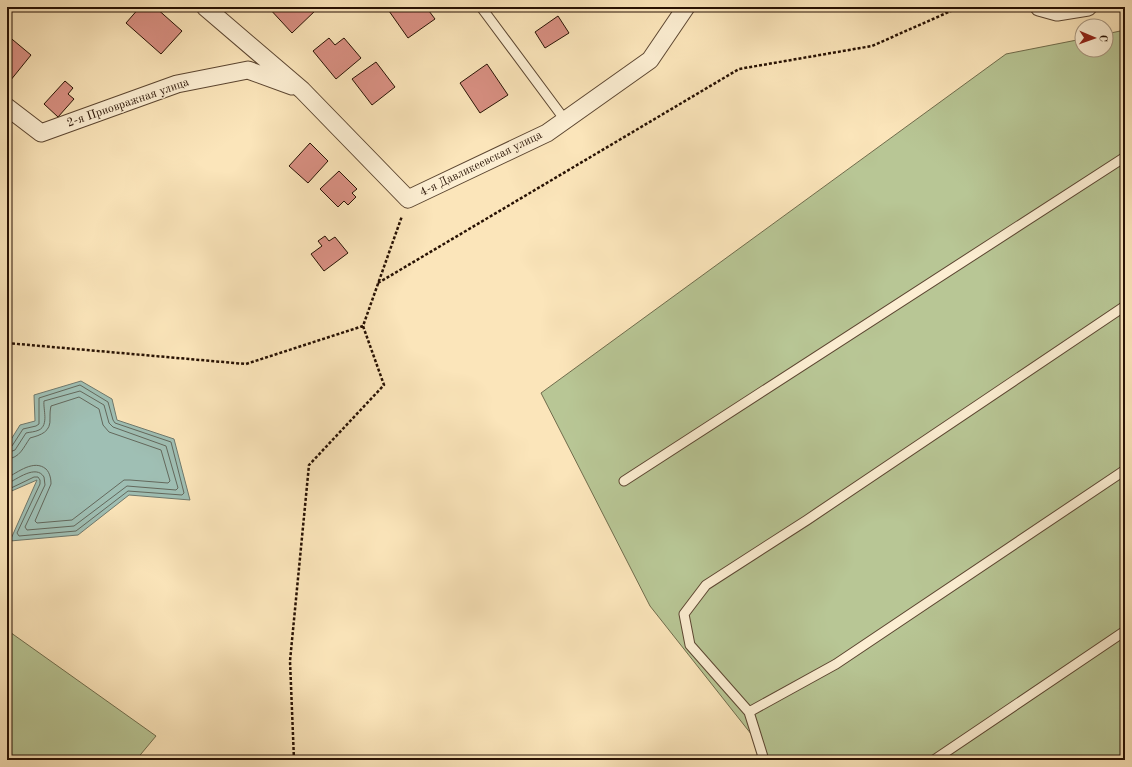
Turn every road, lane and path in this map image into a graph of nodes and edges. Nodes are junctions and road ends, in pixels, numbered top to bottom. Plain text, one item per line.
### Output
1 (206, 7) edge
2 (481, 7) edge
3 (686, 7) edge
4 (960, 7) edge
5 (1039, 7) edge
6 (1088, 7) edge
7 (302, 90) junction
8 (7, 107) edge
9 (565, 120) junction
10 (1125, 157) edge
11 (408, 199) junction
12 (378, 283) junction
13 (1125, 306) edge
14 (363, 326) junction
15 (7, 343) edge
16 (1125, 470) edge
17 (624, 481) dead end
18 (1125, 631) edge
19 (749, 712) junction
20 (294, 760) edge
21 (764, 760) edge
22 (934, 760) edge

1 - 7 street, 4-я Давликеевская улица
2 - 9 lane
3 - 9 street, 4-я Давликеевская улица
4 - 12 path
5 - 6 street
7 - 8 street, 2-я Приовражная улица
7 - 11 street, 4-я Давликеевская улица
9 - 11 street, 4-я Давликеевская улица
10 - 17 lane
11 - 12 path
12 - 14 path
13 - 19 lane
14 - 15 path
14 - 20 path
16 - 19 lane
18 - 22 lane
19 - 21 lane

